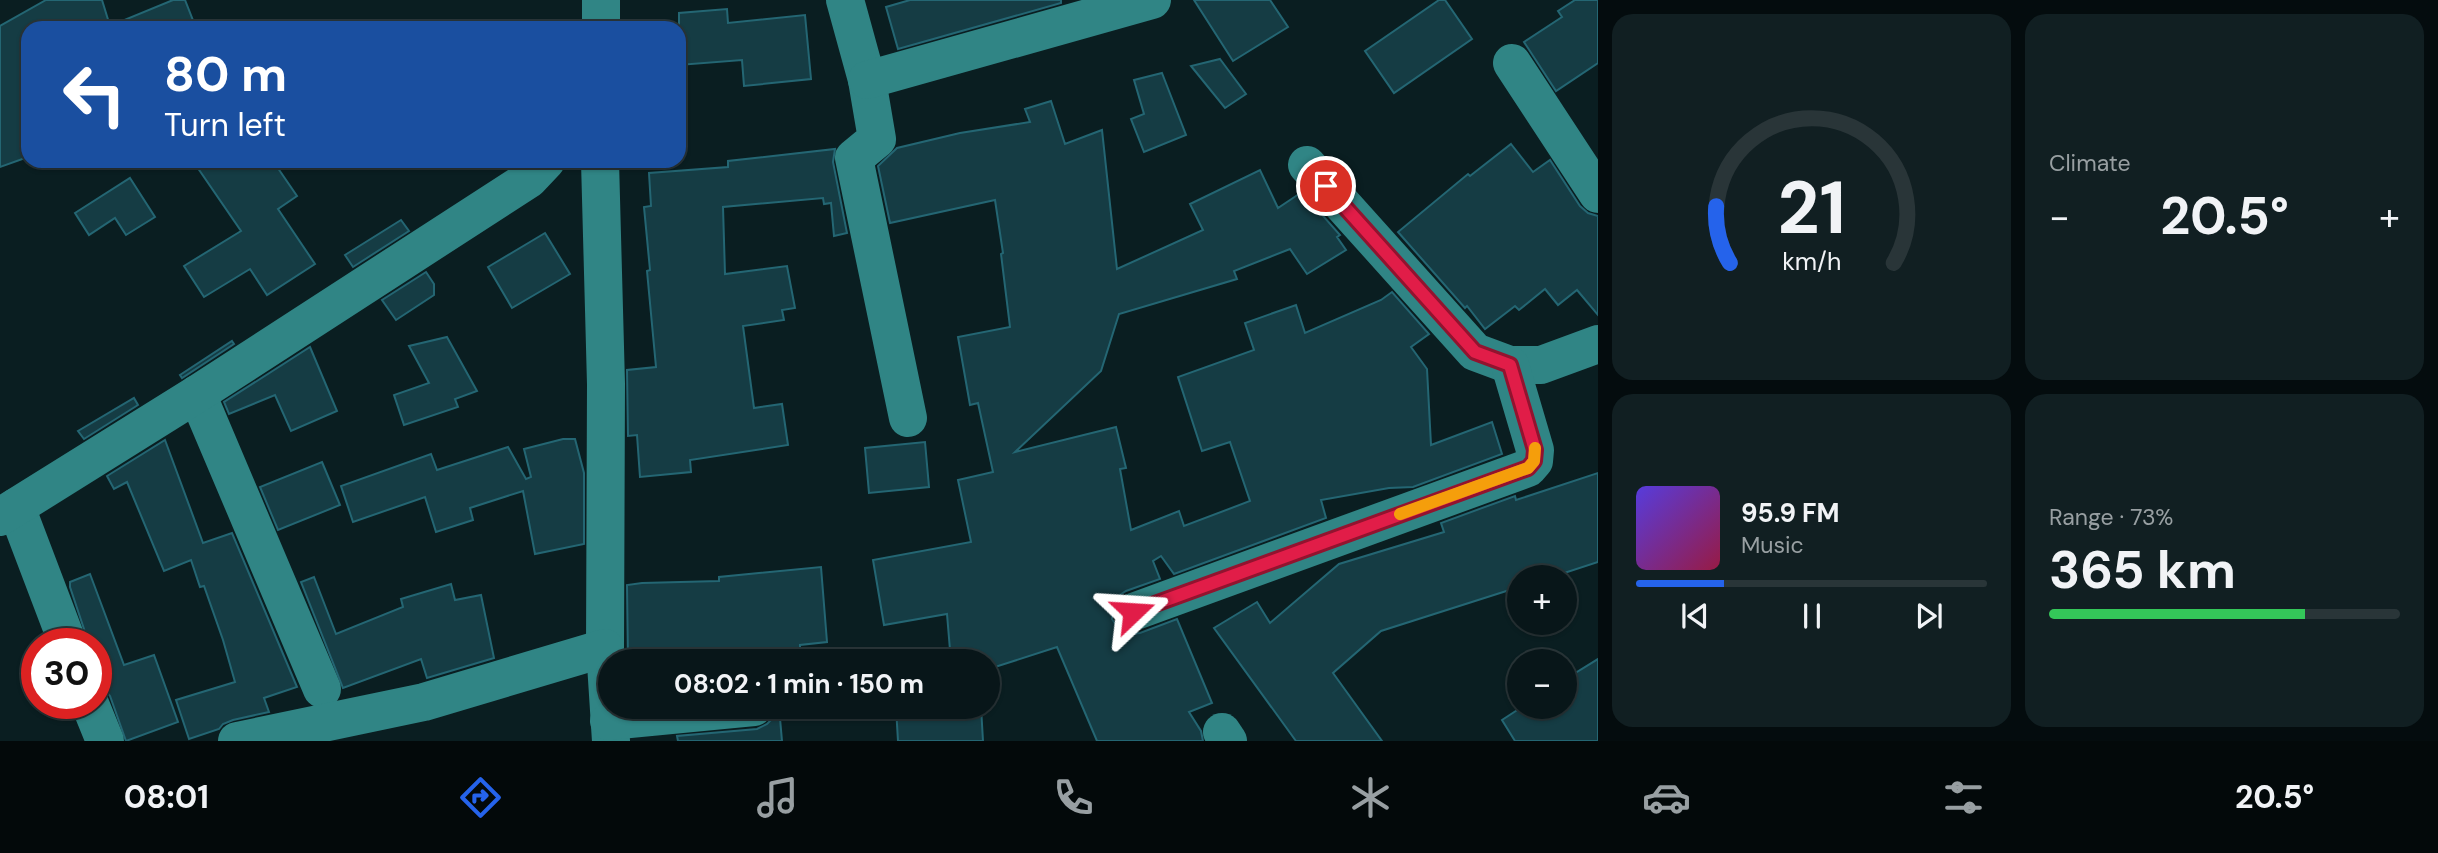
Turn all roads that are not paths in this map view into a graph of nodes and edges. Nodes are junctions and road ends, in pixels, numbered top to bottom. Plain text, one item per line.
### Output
1 (601, 0) edge
2 (845, 0) edge
3 (1152, 0) edge
4 (601, 21) edge
5 (1512, 64) dead end
6 (867, 80) junction
7 (1307, 165) dead end
8 (539, 168) edge
9 (600, 168) edge
10 (1598, 194) edge
11 (1598, 344) edge
12 (1510, 365) junction
13 (197, 394) junction
14 (908, 418) dead end
15 (8, 512) edge
16 (1133, 612) dead end
17 (61, 628) edge
18 (605, 648) junction
19 (322, 689) dead end
20 (96, 719) edge
21 (682, 719) edge
22 (610, 731) edge
23 (105, 741) edge
24 (237, 741) edge

1 - 4 street
2 - 6 street
3 - 6 street
5 - 10 street
6 - 14 street
7 - 12 street
8 - 13 street
9 - 18 street
11 - 12 street
12 - 16 street
13 - 15 street
13 - 19 street
15 - 17 street
18 - 22 street
18 - 24 street
20 - 23 street
21 - 22 street

